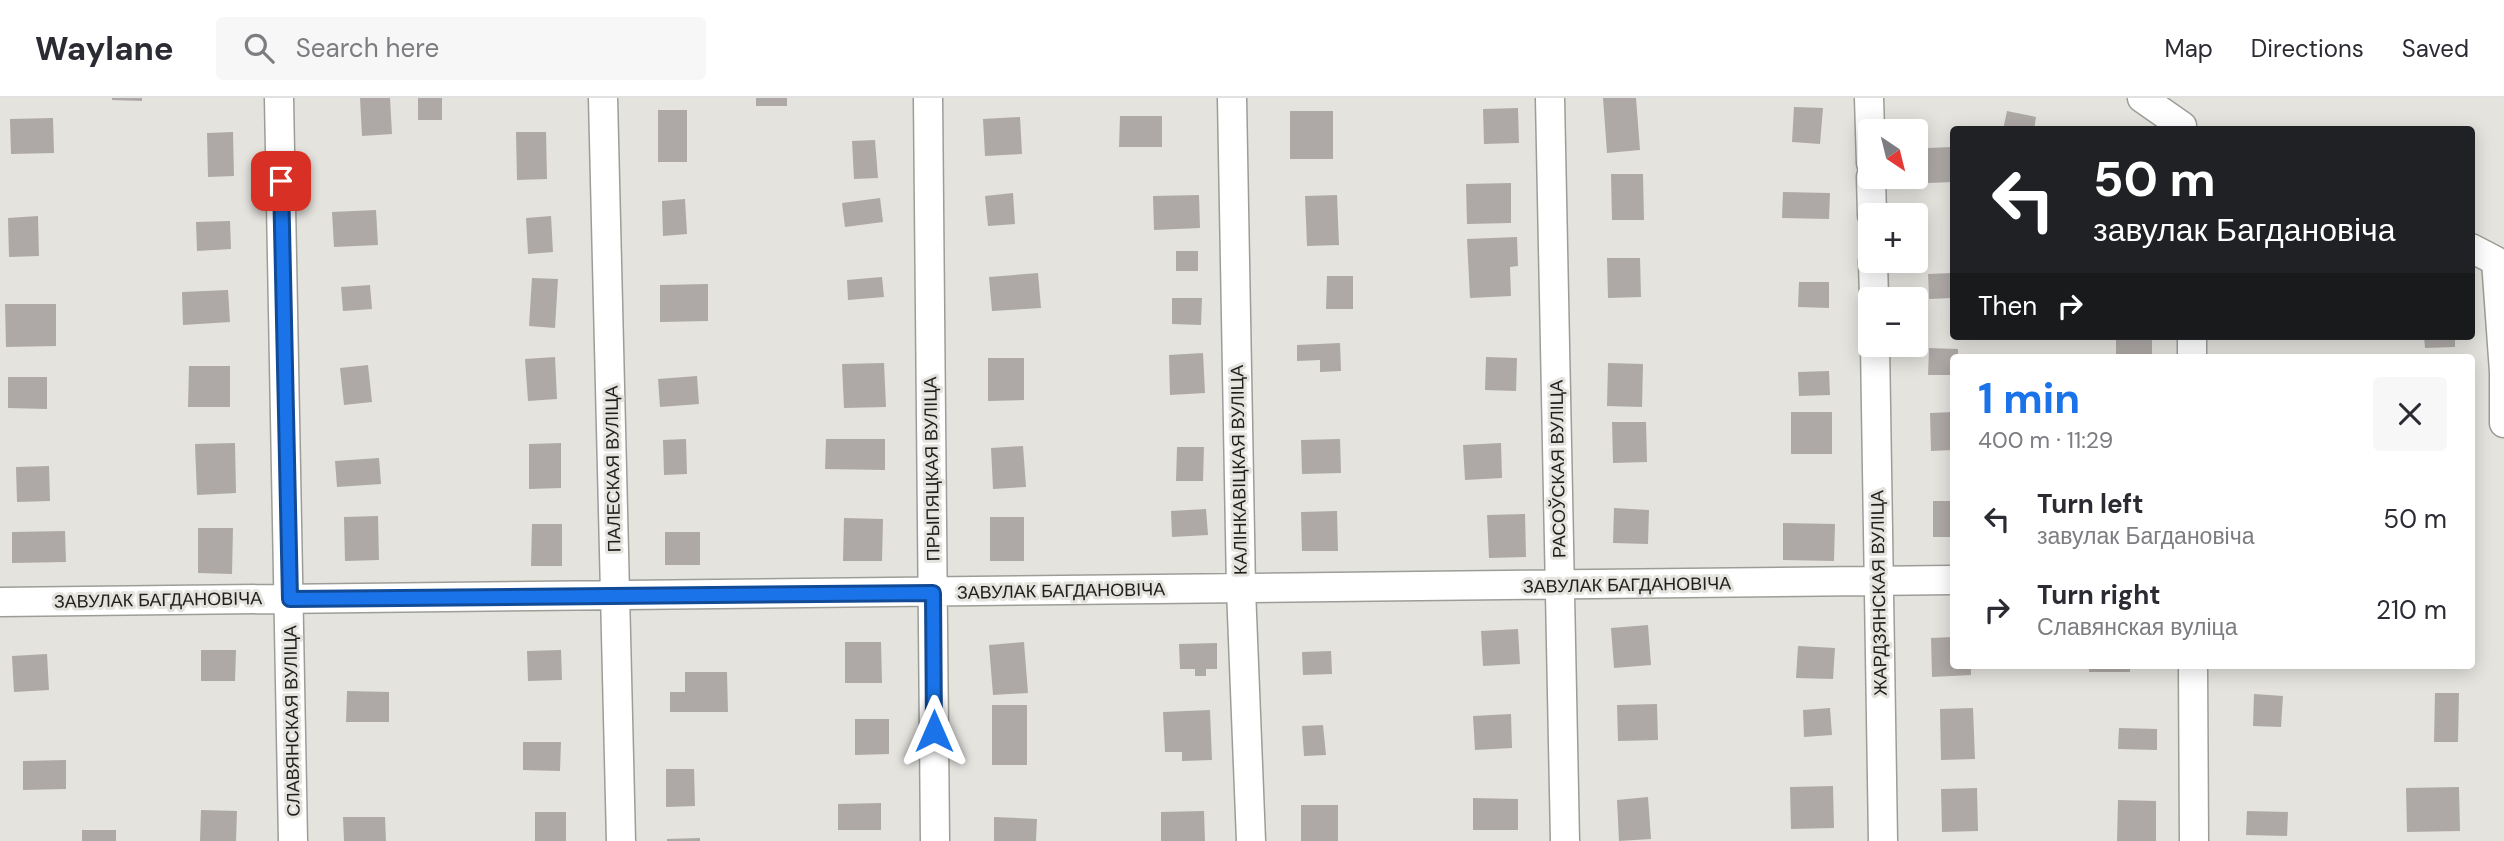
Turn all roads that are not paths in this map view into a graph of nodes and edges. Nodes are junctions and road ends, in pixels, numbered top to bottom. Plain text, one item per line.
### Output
1 (279, 98) edge
2 (603, 98) edge
3 (928, 98) edge
4 (1232, 98) edge
5 (1549, 98) edge
6 (1869, 98) edge
7 (2142, 98) edge
8 (1870, 119) edge
9 (2182, 126) edge
10 (2475, 250) edge
11 (1875, 357) edge
12 (2504, 372) edge
13 (2504, 423) edge
14 (1950, 580) edge
15 (1880, 583) junction
16 (1560, 586) junction
17 (1241, 589) junction
18 (933, 593) junction
19 (616, 596) junction
20 (290, 599) junction
21 (0, 602) edge
22 (2193, 669) edge
23 (293, 841) edge
24 (621, 841) edge
25 (935, 841) edge
26 (1251, 841) edge
27 (1565, 841) edge
28 (1884, 841) edge
29 (2194, 841) edge

1 - 20 street, СЛАВЯНСКАЯ ВУЛІЦА
2 - 19 street, ПАЛЕСКАЯ ВУЛІЦА
3 - 18 street, ПРЫПЯЦКАЯ ВУЛІЦА
4 - 17 street, КАЛІНКАВІЦКАЯ ВУЛІЦА
5 - 16 street, РАСОЎСКАЯ ВУЛІЦА
6 - 8 street
7 - 9 street
10 - 12 street
11 - 15 street, ЖАРДЗЯНСКАЯ ВУЛІЦА
12 - 13 street
14 - 15 street, ЗАВУЛАК БАГДАНОВІЧА
15 - 16 street, ЗАВУЛАК БАГДАНОВІЧА
15 - 28 street, ЖАРДЗЯНСКАЯ ВУЛІЦА
16 - 17 street, ЗАВУЛАК БАГДАНОВІЧА
16 - 27 street, РАСОЎСКАЯ ВУЛІЦА
17 - 18 street, ЗАВУЛАК БАГДАНОВІЧА
17 - 26 street, КАЛІНКАВІЦКАЯ ВУЛІЦА
18 - 19 street, ЗАВУЛАК БАГДАНОВІЧА
18 - 25 street, ПРЫПЯЦКАЯ ВУЛІЦА
19 - 20 street, ЗАВУЛАК БАГДАНОВІЧА
19 - 24 street, ПАЛЕСКАЯ ВУЛІЦА
20 - 21 street, ЗАВУЛАК БАГДАНОВІЧА
20 - 23 street, СЛАВЯНСКАЯ ВУЛІЦА
22 - 29 street

